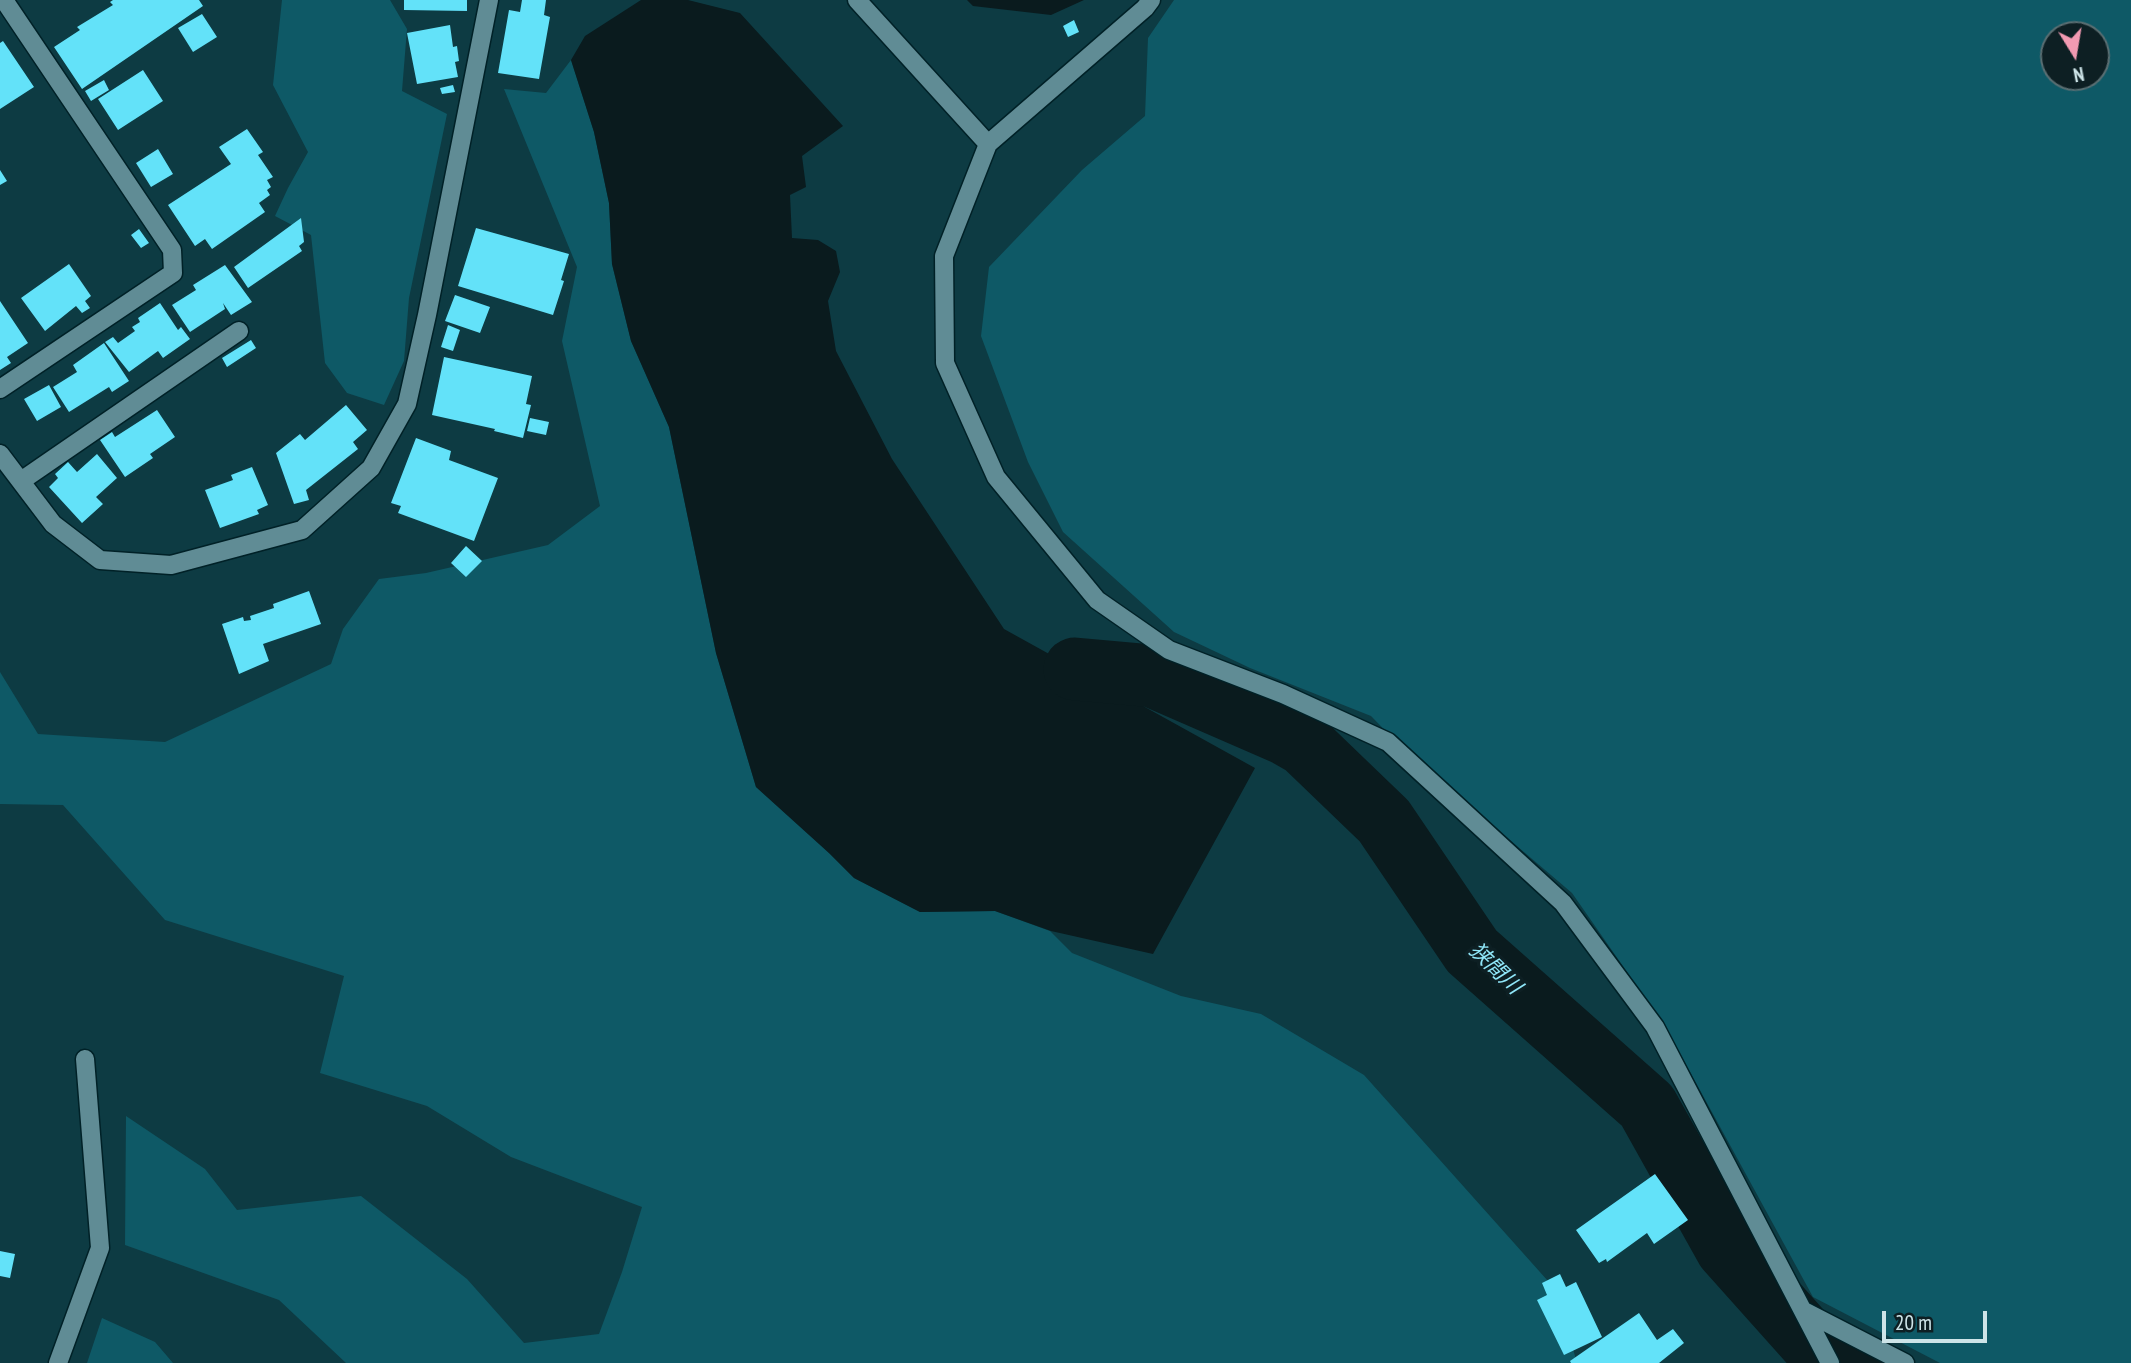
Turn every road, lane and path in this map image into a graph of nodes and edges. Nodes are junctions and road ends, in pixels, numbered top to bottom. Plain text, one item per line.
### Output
1 (4, 0) edge
2 (489, 0) edge
3 (857, 0) edge
4 (1151, 0) edge
5 (988, 144) junction
6 (239, 331) dead end
7 (0, 390) edge
8 (0, 454) edge
9 (20, 481) junction
10 (85, 1059) dead end
11 (1804, 1311) junction
12 (58, 1363) edge
13 (1830, 1363) edge
14 (1905, 1363) edge

1 - 7 street
2 - 9 street
3 - 5 street
4 - 5 street
5 - 11 street
6 - 9 street
8 - 9 street
10 - 12 street
11 - 13 street
11 - 14 street

